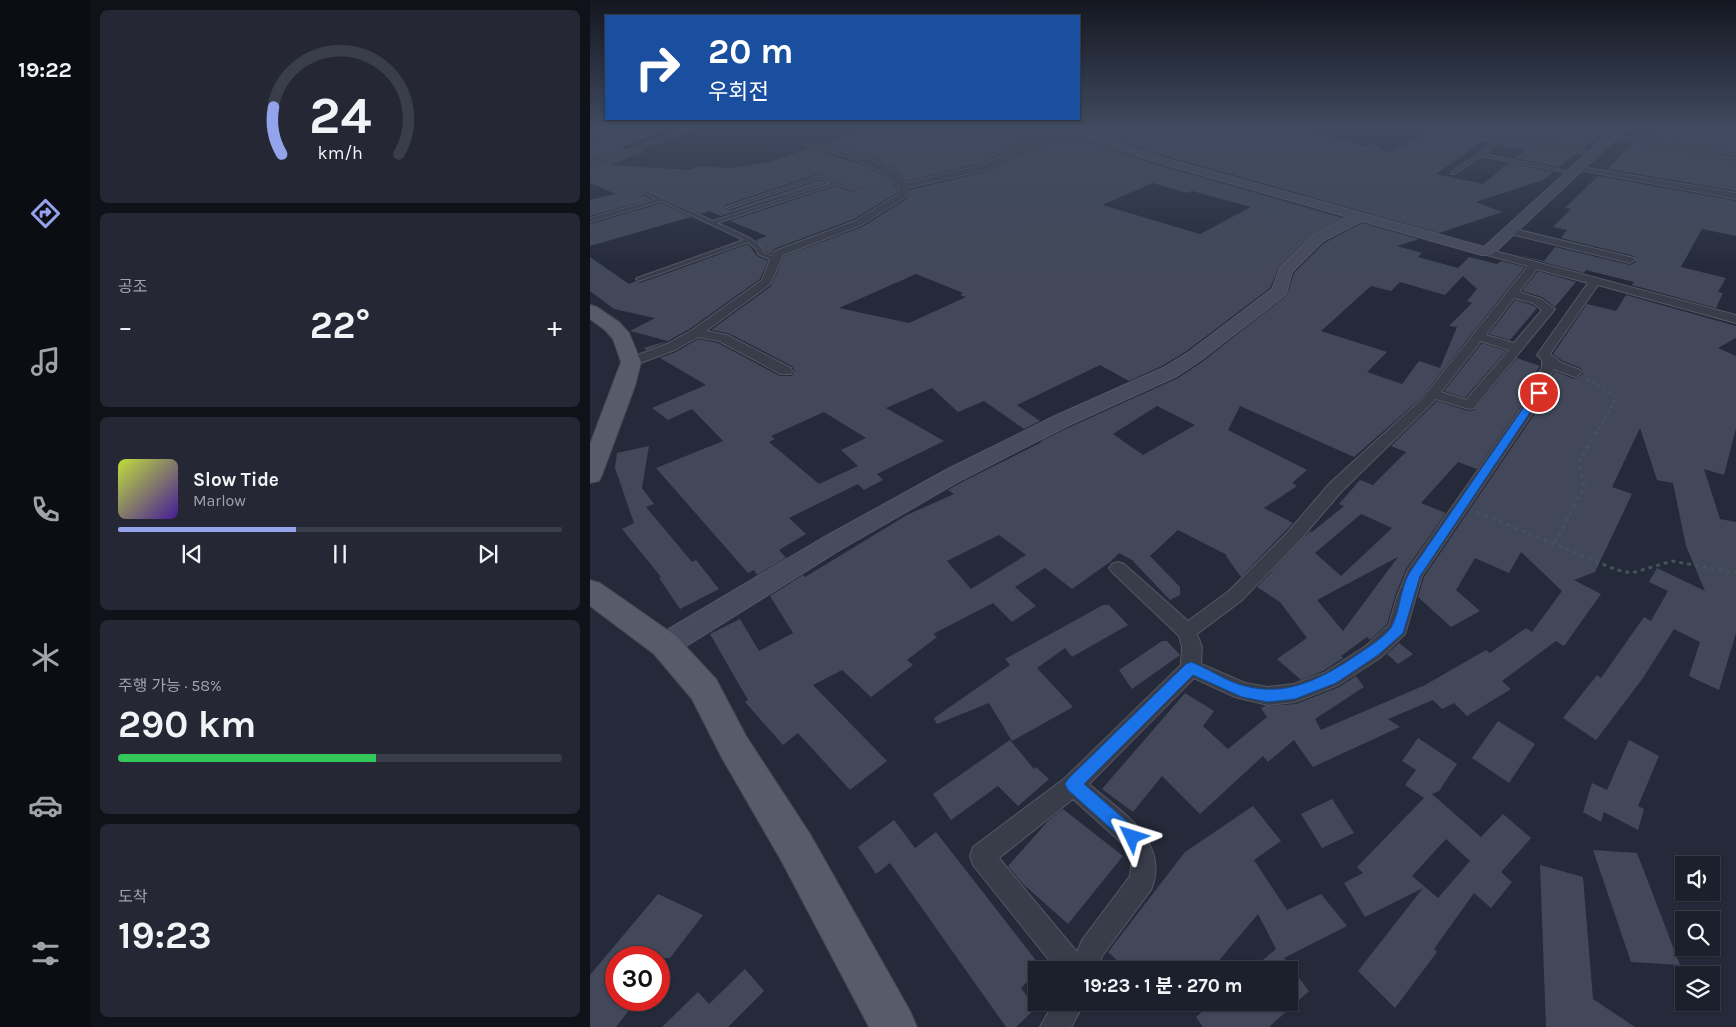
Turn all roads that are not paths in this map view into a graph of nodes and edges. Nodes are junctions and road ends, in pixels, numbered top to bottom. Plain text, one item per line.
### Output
1 (892, 175) edge
2 (951, 175) edge
3 (1212, 175) edge
4 (1571, 175) edge
5 (1606, 175) edge
6 (835, 183) junction
7 (903, 186) junction
8 (857, 190) dead end
9 (646, 192) dead end
10 (1736, 196) edge
11 (661, 199) junction
12 (728, 207) dead end
13 (1359, 217) junction
14 (590, 220) edge
15 (713, 223) junction
16 (1510, 231) junction
17 (750, 240) junction
18 (1486, 252) junction
19 (773, 259) junction
20 (1630, 260) dead end
21 (1534, 265) junction
22 (639, 279) dead end
23 (1595, 281) junction
24 (1512, 293) junction
25 (590, 312) edge
26 (1736, 319) edge
27 (696, 333) junction
28 (1478, 336) junction
29 (1516, 348) junction
30 (1548, 360) junction
31 (631, 362) junction
32 (786, 371) dead end
33 (1575, 373) road end
34 (1433, 394) junction
35 (590, 475) edge
36 (1118, 568) dead end
37 (590, 591) edge
38 (1187, 632) junction
39 (665, 645) junction
40 (1191, 668) junction
41 (1073, 784) junction
42 (1067, 961) edge
43 (1087, 961) edge
44 (1065, 1011) edge
45 (894, 1027) edge
46 (1054, 1027) edge

1 - 7 street
2 - 7 street
3 - 13 street
4 - 16 street
5 - 10 street
6 - 8 lane
6 - 12 lane
6 - 15 lane
7 - 19 street
9 - 11 lane
11 - 14 lane
11 - 15 lane
13 - 18 street
13 - 39 street
15 - 17 lane
16 - 18 street
16 - 20 street
17 - 19 lane
17 - 22 lane
18 - 21 street
19 - 27 street
21 - 23 street
21 - 24 street
23 - 26 street
23 - 30 street
24 - 28 street
24 - 29 street
25 - 31 main road
27 - 31 street
27 - 32 street
28 - 29 street
28 - 34 street
29 - 34 street
30 - 33 street
30 - 40 street
31 - 35 main road
34 - 38 street
36 - 38 street
37 - 39 main road
38 - 40 street
39 - 45 main road
40 - 41 street
41 - 42 street
41 - 43 street
44 - 46 street

